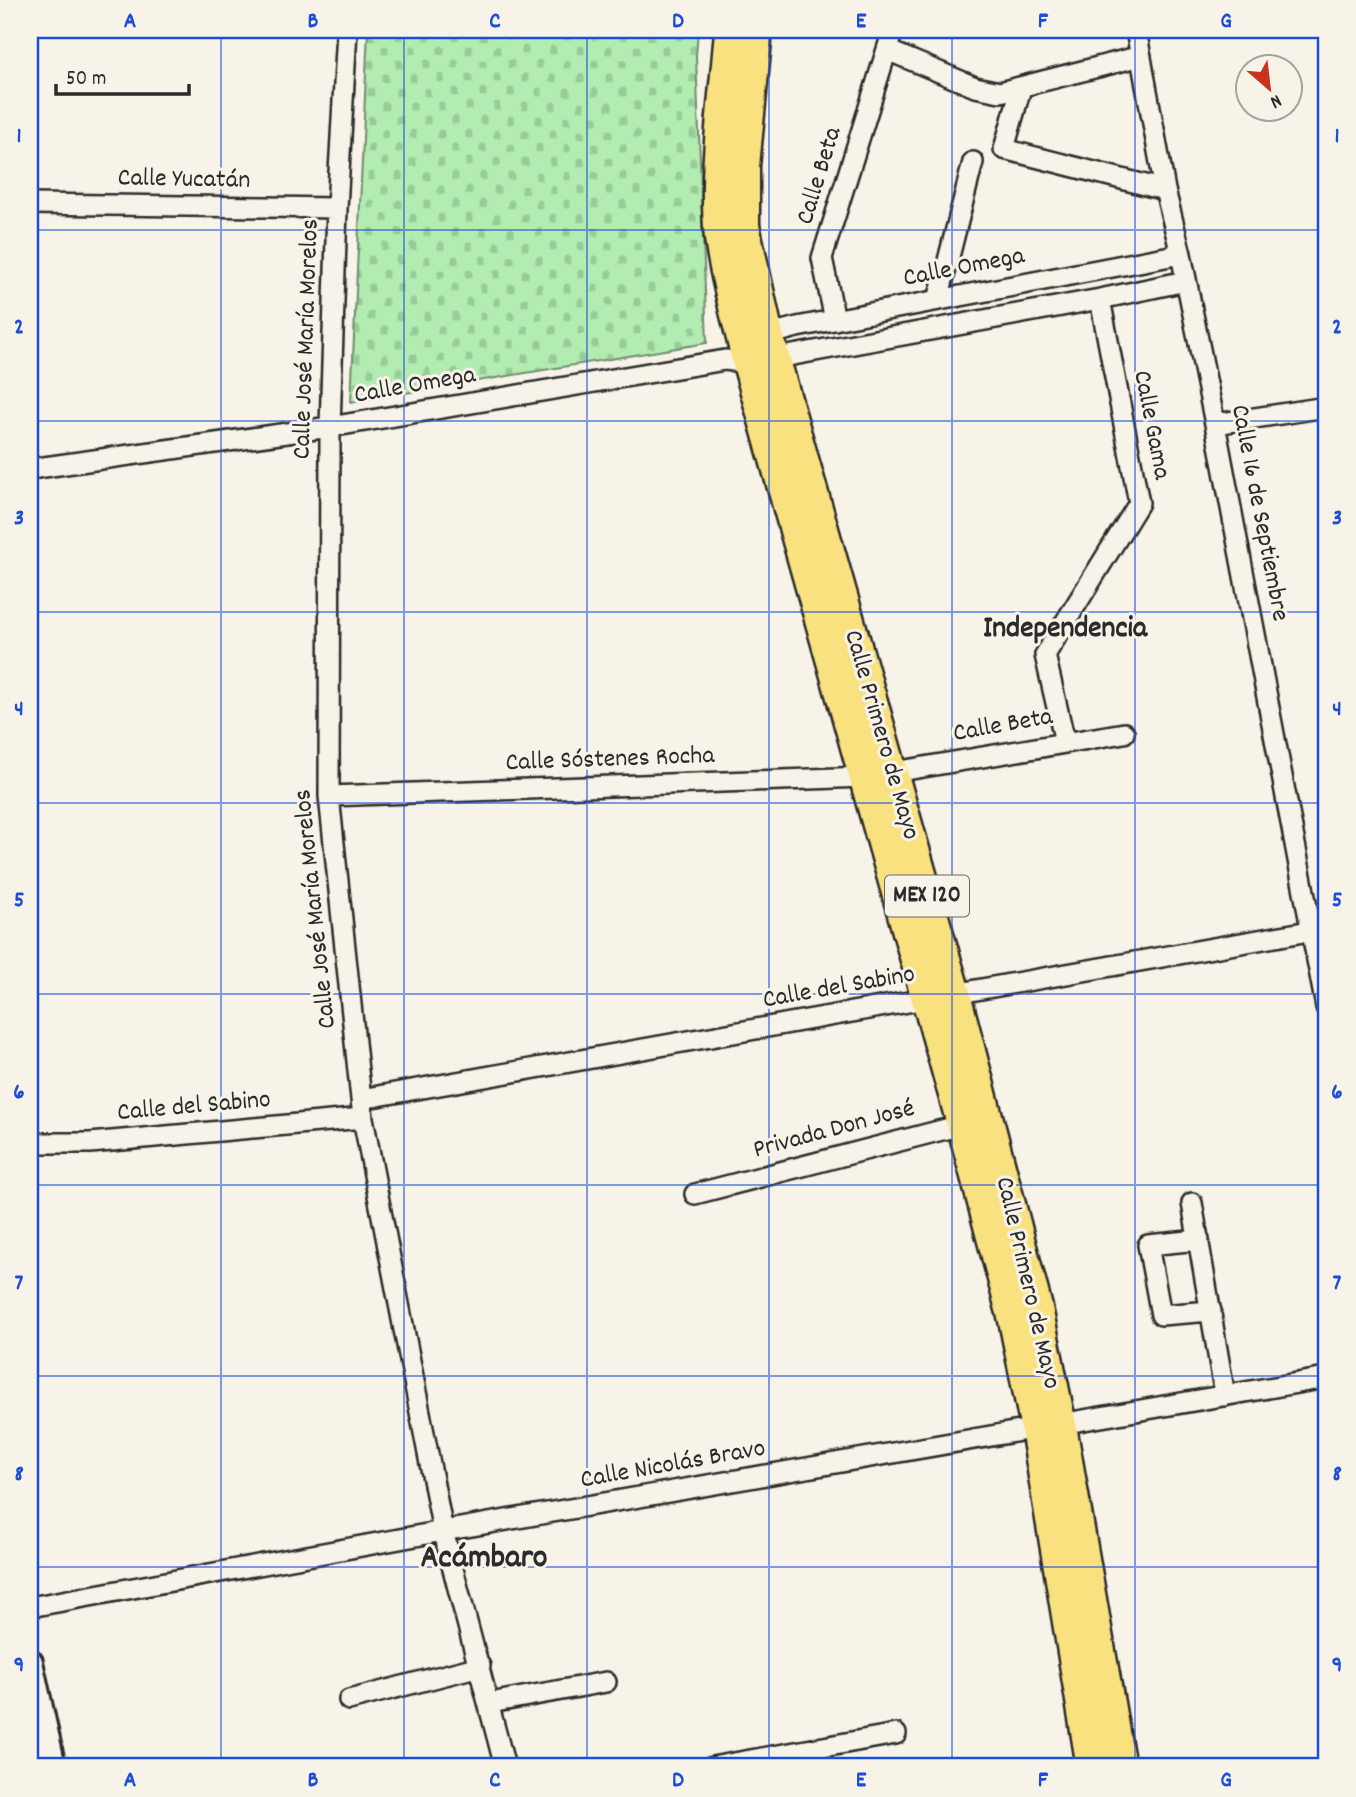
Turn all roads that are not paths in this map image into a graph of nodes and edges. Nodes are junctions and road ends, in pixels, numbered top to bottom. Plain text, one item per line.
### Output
1 (347, 30) edge
2 (731, 30) edge
3 (756, 30) edge
4 (893, 30) edge
5 (1136, 30) edge
6 (887, 50) junction
7 (1141, 56) junction
8 (1021, 88) junction
9 (973, 162) dead end
10 (1165, 190) junction
11 (30, 204) edge
12 (337, 208) junction
13 (1181, 254) junction
14 (1186, 281) junction
15 (1100, 299) junction
16 (938, 300) junction
17 (835, 320) junction
18 (752, 352) junction
19 (1326, 407) edge
20 (1215, 424) junction
21 (330, 427) junction
22 (30, 468) edge
23 (1124, 733) dead end
24 (1065, 742) junction
25 (878, 774) junction
26 (329, 796) junction
27 (1319, 930) edge
28 (941, 997) junction
29 (1326, 1007) edge
30 (362, 1108) junction
31 (975, 1121) junction
32 (30, 1143) edge
33 (695, 1194) dead end
34 (1192, 1203) dead end
35 (1199, 1240) junction
36 (1211, 1311) junction
37 (1326, 1378) edge
38 (1226, 1396) junction
39 (1048, 1427) junction
40 (443, 1531) junction
41 (30, 1607) edge
42 (30, 1662) edge
43 (480, 1666) junction
44 (606, 1682) dead end
45 (349, 1700) dead end
46 (490, 1703) junction
47 (896, 1734) dead end
48 (53, 1767) edge
49 (505, 1767) edge
50 (712, 1767) edge
51 (1093, 1767) edge
52 (1119, 1767) edge

1 - 12 street, Calle José María Morelos
2 - 18 main road, Calle Primero de Mayo / MEX 120
3 - 18 main road, Calle Primero de Mayo / MEX 120
4 - 6 street, Calle Beta
5 - 7 street, Calle 16 de Septiembre
6 - 8 street
6 - 17 street, Calle Beta
7 - 8 street
7 - 10 street, Calle 16 de Septiembre
8 - 10 street
9 - 16 street
10 - 13 street, Calle 16 de Septiembre
11 - 12 street, Calle Yucatán
12 - 21 street, Calle José María Morelos
13 - 14 street, Calle 16 de Septiembre
13 - 16 street, Calle Omega
14 - 15 street, Calle Omega
14 - 20 street, Calle 16 de Septiembre
15 - 18 street, Calle Omega
15 - 24 street, Calle Gama
16 - 17 street, Calle Omega
17 - 18 street, Calle Omega
18 - 21 street, Calle Omega
18 - 25 main road, Calle Primero de Mayo / MEX 120
19 - 20 street
20 - 27 street, Calle 16 de Septiembre
21 - 22 street, Calle Omega
21 - 26 street, Calle José María Morelos
23 - 24 street, Calle Beta
24 - 25 street, Calle Beta
25 - 26 street, Calle Sóstenes Rocha
25 - 28 main road, Calle Primero de Mayo / MEX 120
26 - 30 street, Calle José María Morelos
27 - 28 street, Calle del Sabino
27 - 29 street, Calle 16 de Septiembre
28 - 30 street, Calle del Sabino
28 - 31 main road, Calle Primero de Mayo / MEX 120
30 - 32 street, Calle del Sabino
30 - 40 street, Calle José María Morelos
31 - 33 street, Privada Don José
31 - 39 main road, Calle Primero de Mayo / MEX 120
34 - 35 street
35 - 36 street
35 - 36 street
36 - 38 street
37 - 38 street, Calle Nicolás Bravo
38 - 39 street, Calle Nicolás Bravo
39 - 40 street, Calle Nicolás Bravo
39 - 51 main road, Calle Primero de Mayo / MEX 120
39 - 52 main road, Calle Primero de Mayo / MEX 120
40 - 41 street, Calle Nicolás Bravo
40 - 43 street, Calle José María Morelos
42 - 48 street
43 - 45 street
43 - 46 street, Calle José María Morelos
44 - 46 street
46 - 49 street, Calle José María Morelos
47 - 50 street

